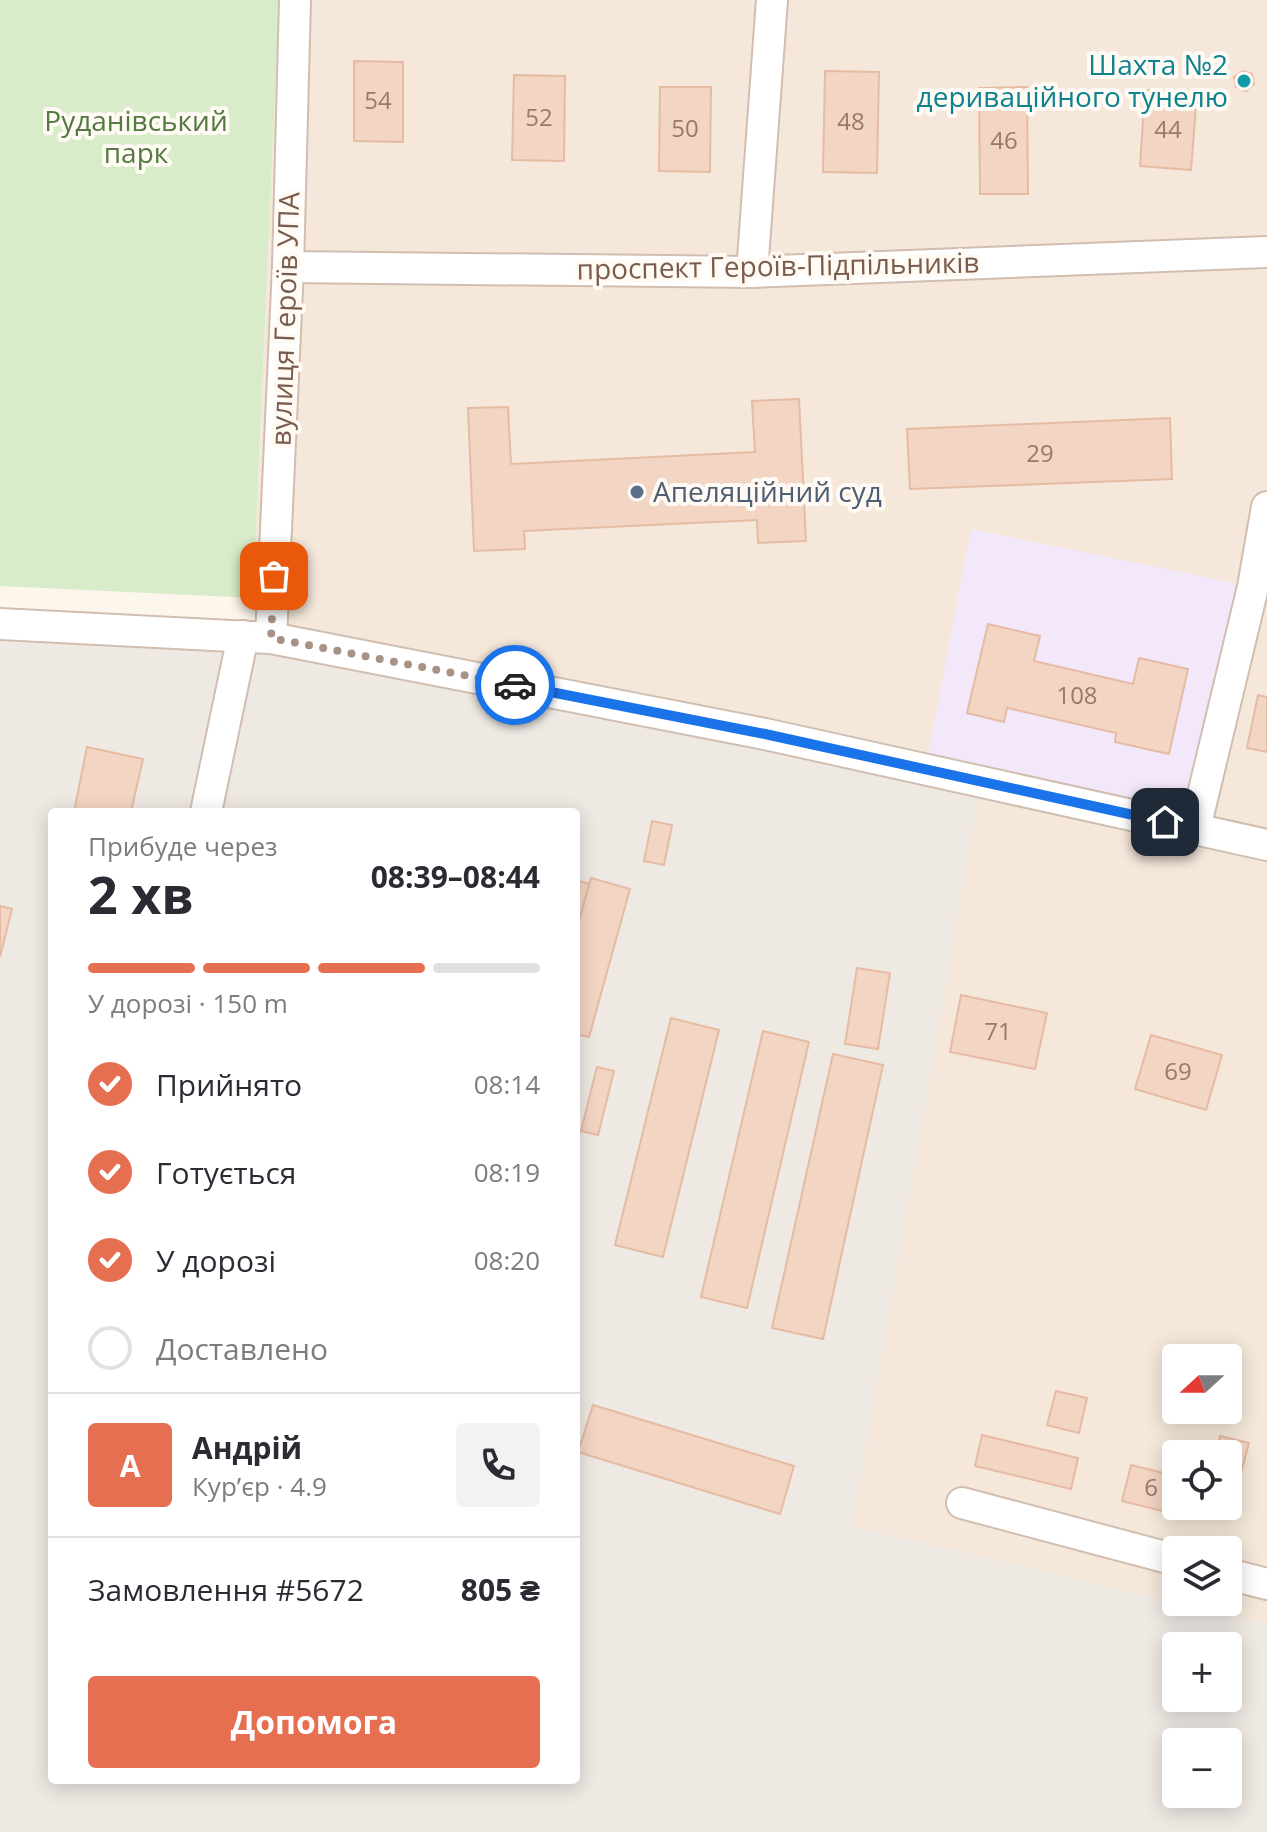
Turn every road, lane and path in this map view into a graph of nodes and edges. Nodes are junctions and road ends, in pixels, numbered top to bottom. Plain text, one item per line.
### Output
1 (295, 0) edge
2 (772, 0) edge
3 (1267, 252) edge
4 (288, 267) junction
5 (752, 272) junction
6 (1267, 507) edge
7 (0, 624) edge
8 (1254, 636) edge
9 (257, 637) junction
10 (207, 808) edge
11 (1195, 828) junction
12 (1267, 845) edge
13 (962, 1503) dead end
14 (1162, 1556) edge
15 (1242, 1578) edge
16 (1267, 1584) edge

1 - 4 street, вулиця Героїв УПА
2 - 5 street
3 - 5 street, проспект Героїв-Підпільників
4 - 5 street, проспект Героїв-Підпільників
4 - 9 street, вулиця Героїв УПА
6 - 8 street
7 - 9 street
8 - 11 street
9 - 10 street, вулиця Героїв УПА
9 - 11 street
11 - 12 street
13 - 14 street
15 - 16 street

